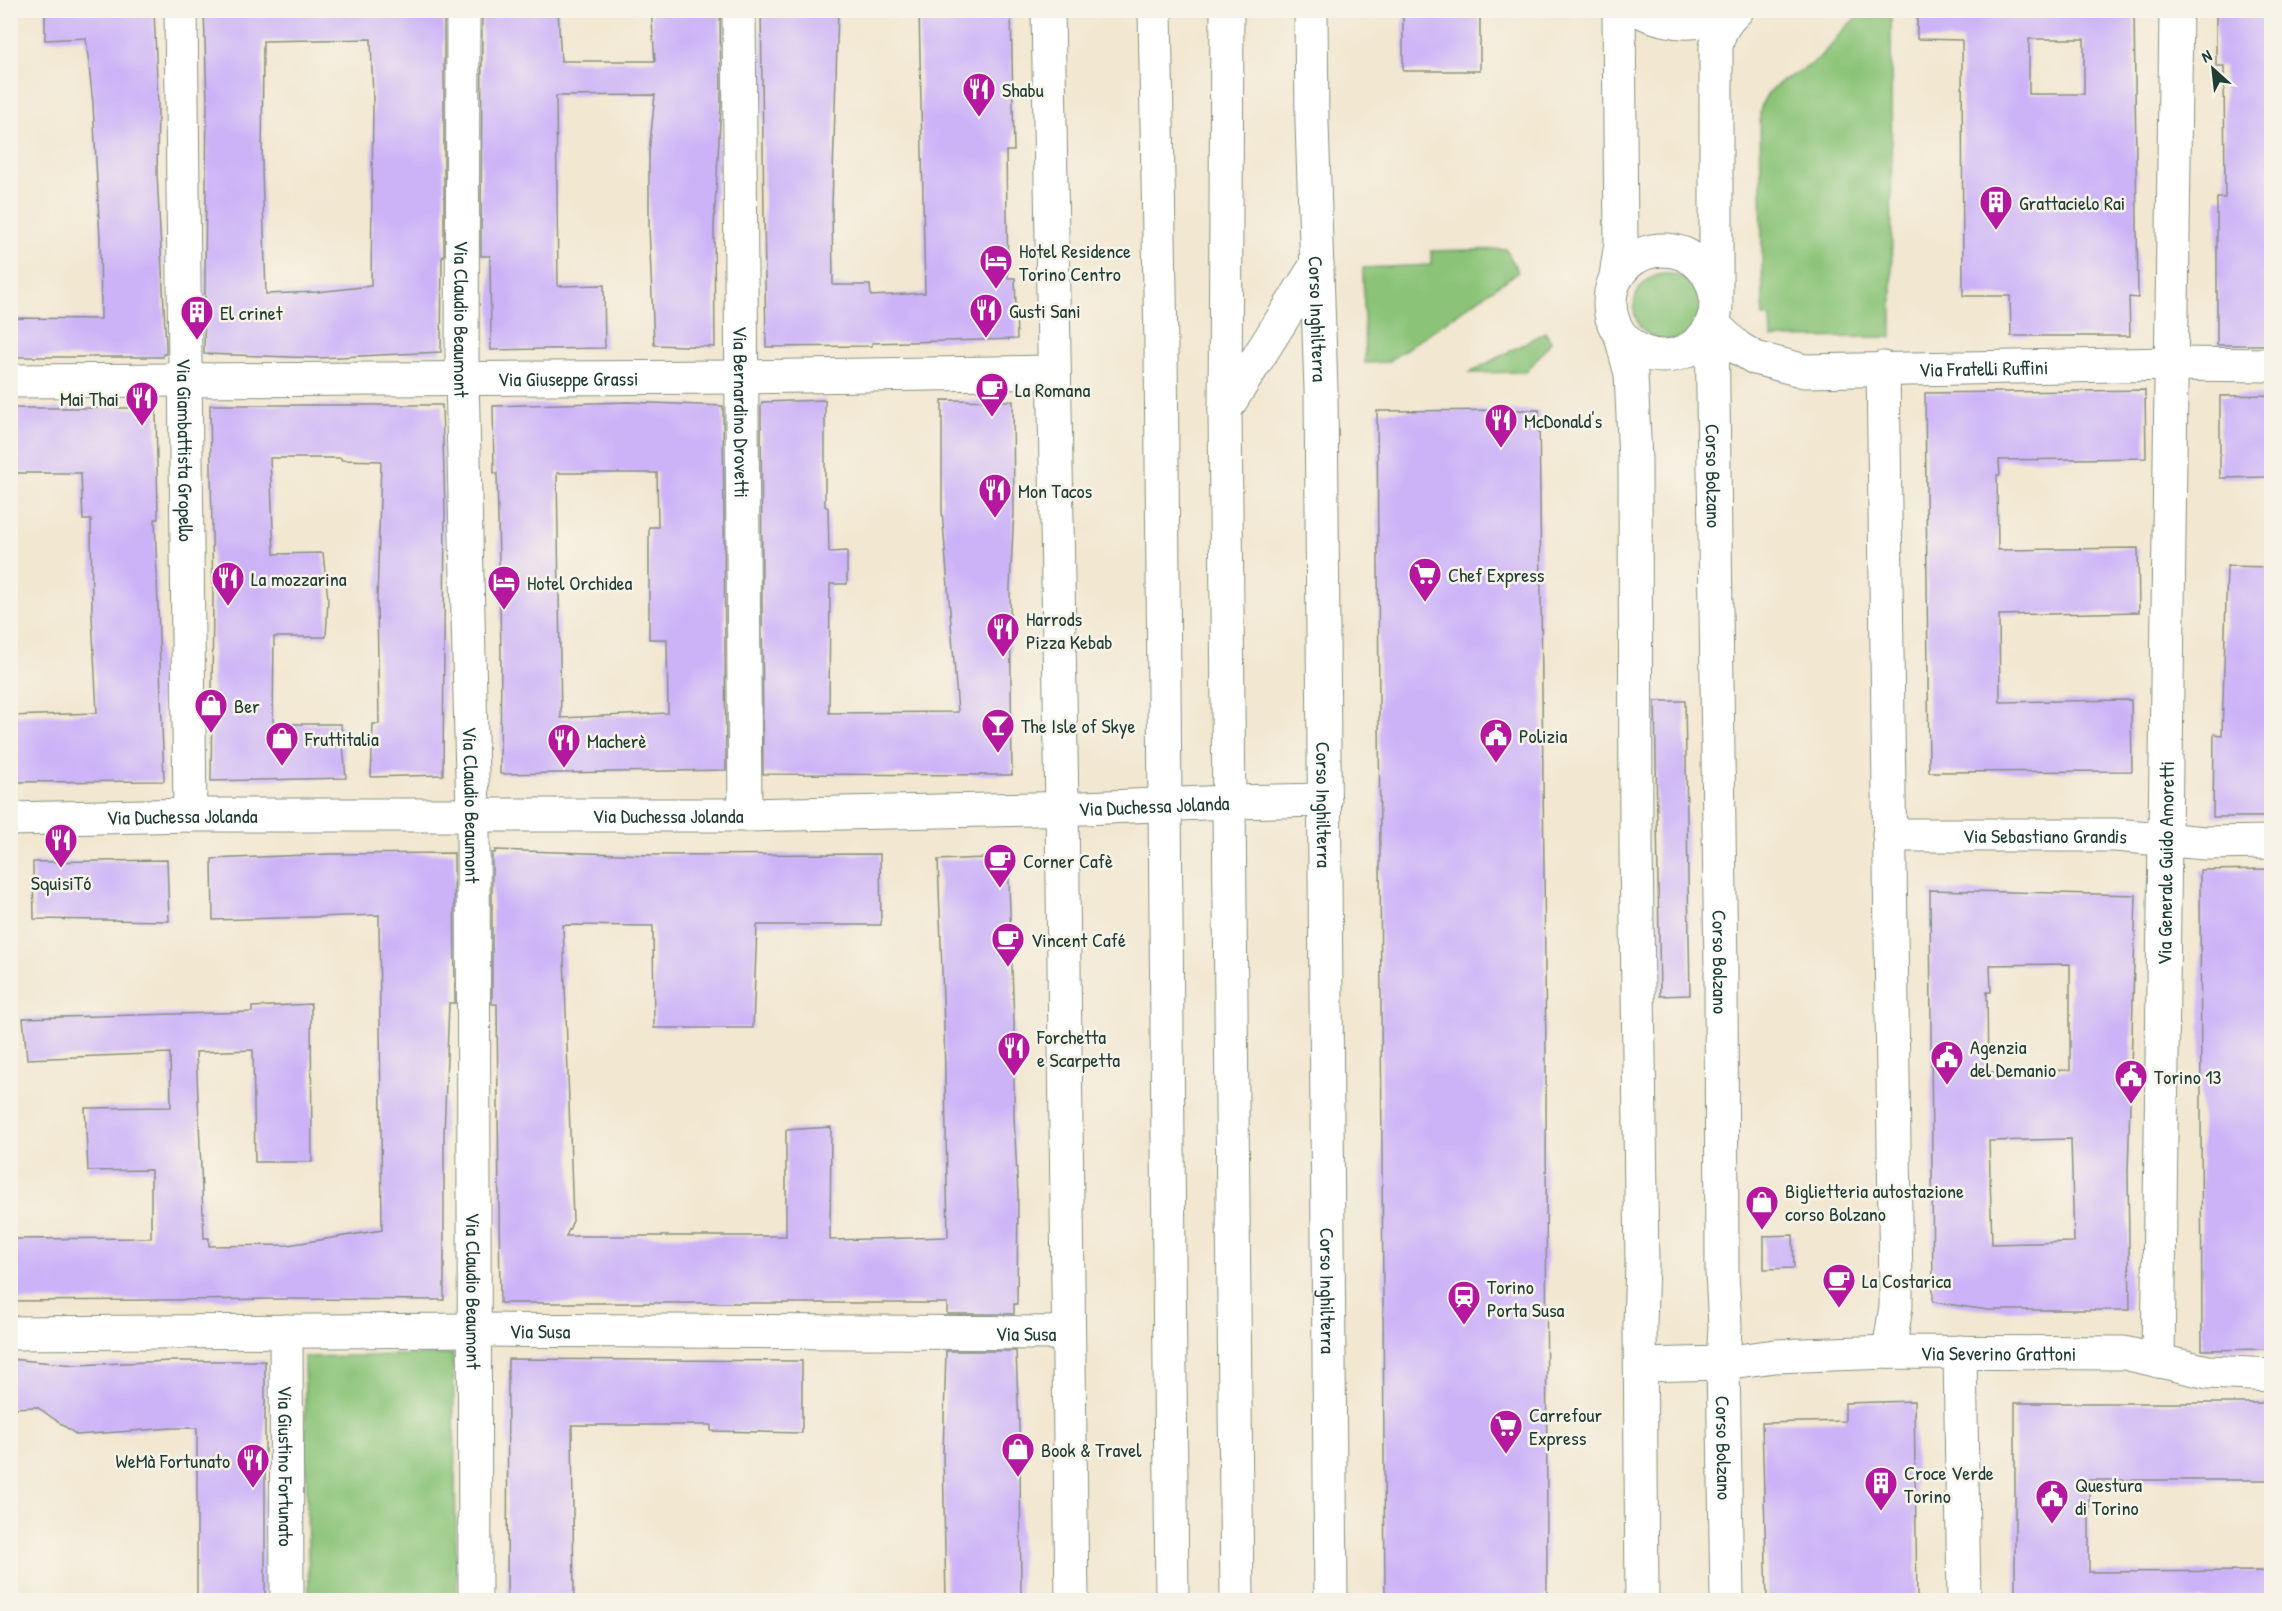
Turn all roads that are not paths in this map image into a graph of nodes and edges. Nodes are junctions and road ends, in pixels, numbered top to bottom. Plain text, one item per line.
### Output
1 (181, 10) edge
2 (463, 10) edge
3 (739, 10) edge
4 (1048, 10) edge
5 (1311, 10) edge
6 (1619, 10) edge
7 (1638, 10) edge
8 (1732, 10) edge
9 (1737, 10) edge
10 (2176, 10) edge
11 (1153, 16) edge
12 (1229, 19) edge
13 (1317, 264) junction
14 (1616, 276) junction
15 (1714, 312) junction
16 (1621, 336) junction
17 (2172, 364) junction
18 (2271, 365) edge
19 (1883, 368) junction
20 (1054, 372) junction
21 (742, 377) junction
22 (184, 378) junction
23 (462, 378) junction
24 (10, 381) edge
25 (1225, 410) junction
26 (1325, 800) junction
27 (1229, 802) junction
28 (1166, 804) junction
29 (1062, 808) junction
30 (190, 815) junction
31 (473, 815) junction
32 (745, 815) junction
33 (10, 819) edge
34 (1889, 835) junction
35 (2165, 840) junction
36 (2271, 842) edge
37 (475, 1330) junction
38 (286, 1331) junction
39 (10, 1333) edge
40 (1068, 1333) junction
41 (1889, 1352) junction
42 (1960, 1352) junction
43 (2158, 1361) junction
44 (1723, 1363) junction
45 (1641, 1365) junction
46 (2271, 1375) edge
47 (287, 1600) edge
48 (476, 1600) edge
49 (1072, 1600) edge
50 (1172, 1600) edge
51 (1237, 1600) edge
52 (1331, 1600) edge
53 (1642, 1600) edge
54 (1727, 1600) edge
55 (1964, 1600) edge

1 - 22 street, Via Giambattista Gropello
2 - 23 street, Via Claudio Beaumont
3 - 21 street, Via Bernardino Drovetti
4 - 20 street
5 - 13 street, Corso Inghilterra
6 - 14 street
7 - 8 street
9 - 15 street, Corso Bolzano
10 - 17 street, Via Generale Guido Amoretti
11 - 28 street
12 - 25 street
13 - 25 street
13 - 26 street, Corso Inghilterra
14 - 15 street
14 - 16 street
15 - 16 street
15 - 19 street, Via Fratelli Ruffini
15 - 44 street, Corso Bolzano
16 - 45 street
17 - 18 street, Via Fratelli Ruffini
17 - 19 street, Via Fratelli Ruffini
17 - 35 street, Via Generale Guido Amoretti
19 - 34 street
20 - 21 street, Via Giuseppe Grassi
20 - 29 street
21 - 23 street, Via Giuseppe Grassi
21 - 32 street, Via Bernardino Drovetti
22 - 23 street, Via Giuseppe Grassi
22 - 24 street, Via Giuseppe Grassi
22 - 30 street, Via Giambattista Gropello
23 - 31 street, Via Claudio Beaumont
25 - 27 street
26 - 27 street, Via Duchessa Jolanda
26 - 52 street, Corso Inghilterra
27 - 28 street, Via Duchessa Jolanda
27 - 51 street
28 - 29 street, Via Duchessa Jolanda
28 - 50 street
29 - 32 street, Via Duchessa Jolanda
29 - 40 street
30 - 31 street, Via Duchessa Jolanda
30 - 33 street, Via Duchessa Jolanda
31 - 32 street, Via Duchessa Jolanda
31 - 37 street, Via Claudio Beaumont
34 - 35 street, Via Sebastiano Grandis
34 - 41 street
35 - 36 street, Via Sebastiano Grandis
35 - 43 street, Via Generale Guido Amoretti
37 - 38 street, Via Susa
37 - 40 street, Via Susa
37 - 48 street, Via Claudio Beaumont
38 - 39 street, Via Susa
38 - 47 street, Via Giustino Fortunato
40 - 49 street
41 - 42 street, Via Severino Grattoni
41 - 44 street, Via Severino Grattoni
42 - 43 street, Via Severino Grattoni
42 - 55 street
43 - 46 street, Via Severino Grattoni
44 - 45 street, Via Severino Grattoni
44 - 54 street, Corso Bolzano
45 - 53 street

